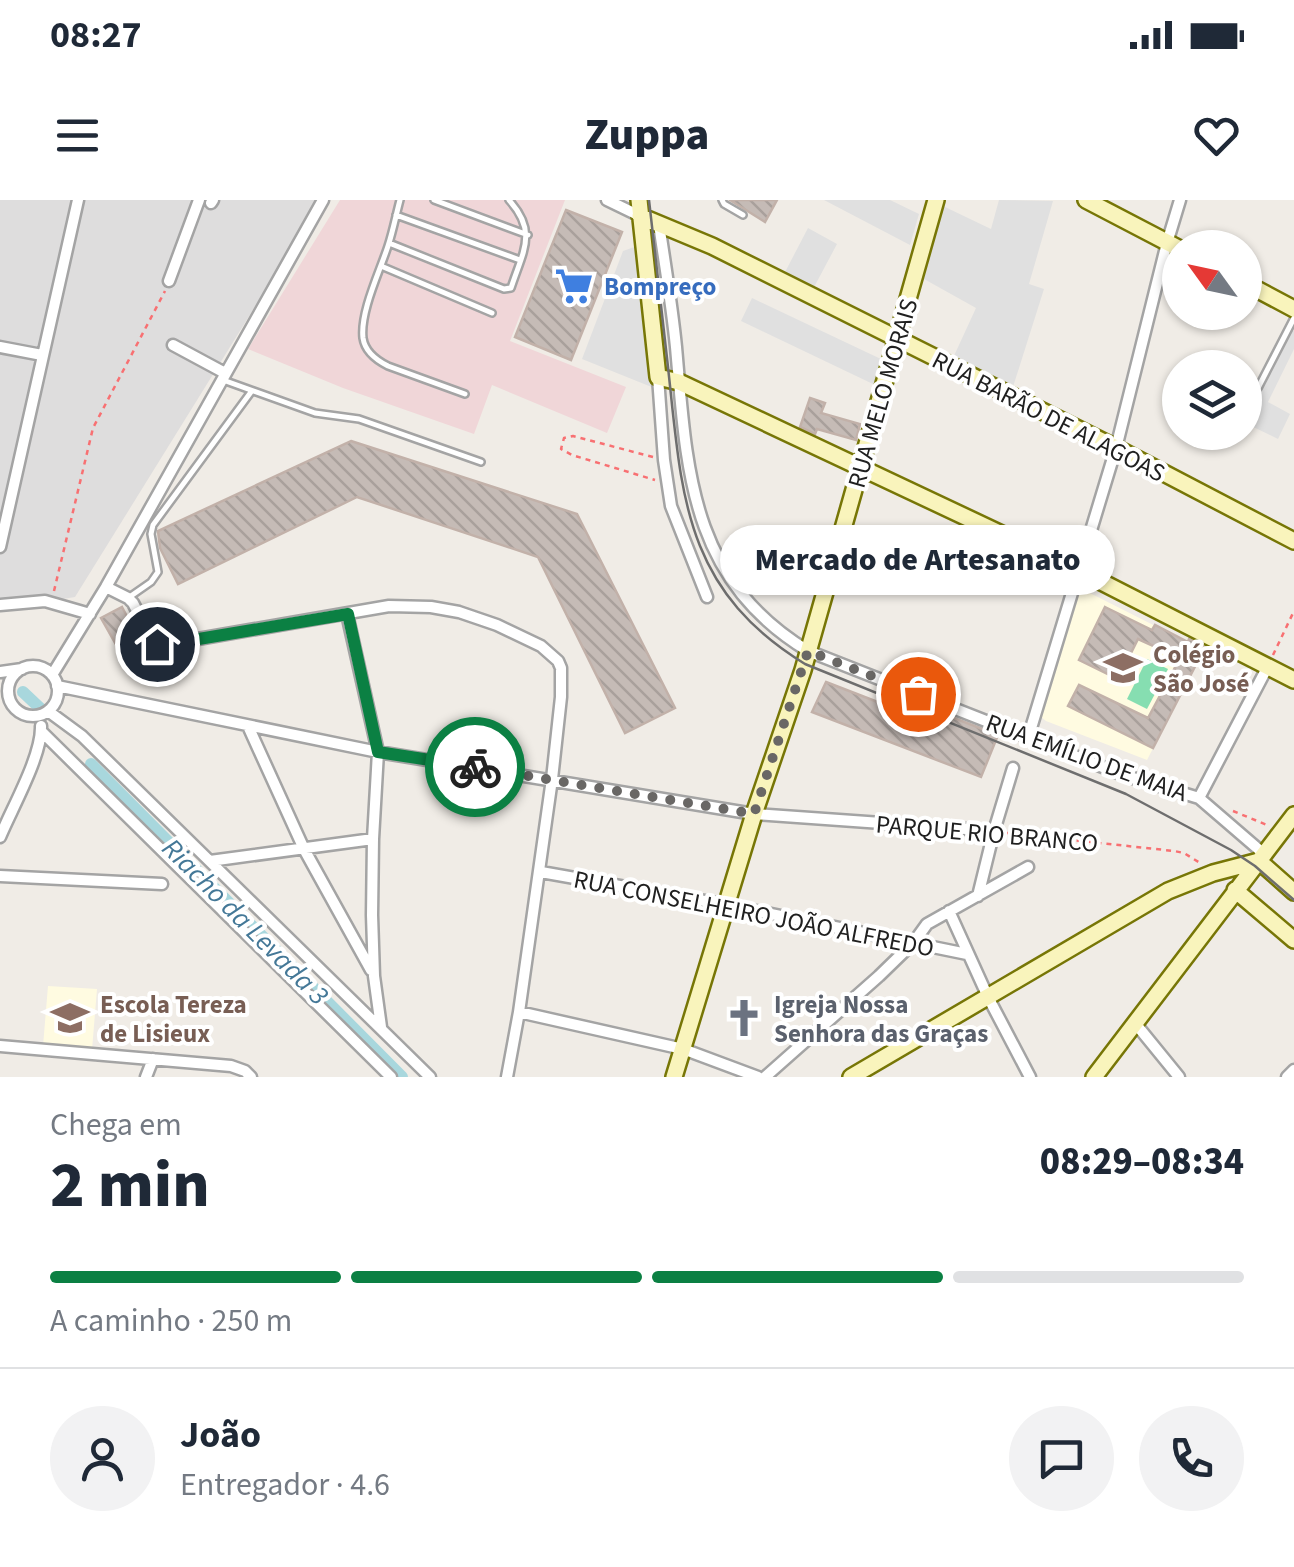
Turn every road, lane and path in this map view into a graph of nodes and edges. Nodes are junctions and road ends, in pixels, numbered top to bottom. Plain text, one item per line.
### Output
1 (78, 200) edge
2 (323, 200) edge
3 (400, 200) edge
4 (434, 200) edge
5 (509, 200) edge
6 (607, 200) edge
7 (722, 200) edge
8 (936, 200) edge
9 (1086, 200) edge
10 (1180, 200) edge
11 (208, 201) edge
12 (640, 208) edge
13 (396, 215) junction
14 (743, 215) dead end
15 (659, 224) junction
16 (1175, 230) edge
17 (528, 235) junction
18 (1162, 240) edge
19 (389, 243) junction
20 (520, 260) junction
21 (381, 266) junction
22 (170, 281) joint
23 (1162, 285) edge
24 (1262, 292) edge
25 (1294, 308) edge
26 (492, 313) dead end
27 (1294, 318) edge
28 (898, 339) junction
29 (172, 345) dead end
30 (0, 347) edge
31 (42, 355) junction
32 (223, 376) junction
33 (658, 377) junction
34 (1262, 380) edge
35 (679, 382) junction
36 (251, 392) junction
37 (465, 394) dead end
38 (1116, 448) junction
39 (664, 460) junction
40 (481, 462) dead end
41 (861, 467) junction
42 (666, 484) junction
43 (1294, 541) edge
44 (0, 546) edge
45 (1078, 570) junction
46 (106, 587) junction
47 (707, 596) dead end
48 (128, 598) junction
49 (51, 602) junction
50 (0, 606) edge
51 (1294, 611) edge
52 (90, 614) junction
53 (348, 614) junction
54 (808, 651) junction
55 (1268, 666) junction
56 (22, 668) junction
57 (0, 672) edge
58 (1294, 680) edge
59 (55, 681) junction
60 (0, 697) edge
61 (12, 705) junction
62 (44, 713) junction
63 (248, 726) junction
64 (42, 732) junction
65 (1028, 738) junction
66 (378, 752) junction
67 (1013, 768) dead end
68 (552, 779) junction
69 (1199, 798) junction
70 (1232, 811) dead end
71 (754, 814) junction
72 (1294, 815) edge
73 (994, 831) junction
74 (1282, 831) junction
75 (0, 837) edge
76 (373, 839) junction
77 (304, 849) junction
78 (1259, 860) junction
79 (210, 861) junction
80 (1028, 868) dead end
81 (540, 872) junction
82 (1213, 873) junction
83 (0, 876) edge
84 (162, 884) dead end
85 (1236, 890) junction
86 (1294, 892) edge
87 (978, 896) junction
88 (727, 905) junction
89 (949, 912) junction
90 (1294, 940) edge
91 (914, 942) junction
92 (968, 954) junction
93 (374, 976) junction
94 (988, 997) junction
95 (519, 1012) junction
96 (1135, 1023) junction
97 (381, 1028) junction
98 (0, 1046) edge
99 (683, 1049) junction
100 (153, 1059) junction
101 (1294, 1070) edge
102 (146, 1077) edge
103 (251, 1077) edge
104 (391, 1077) edge
105 (430, 1077) edge
106 (506, 1077) edge
107 (674, 1077) edge
108 (762, 1077) edge
109 (850, 1077) edge
110 (1030, 1077) edge
111 (1094, 1077) edge
112 (1179, 1077) edge
113 (1287, 1077) edge

1 - 31 street
2 - 32 street
3 - 13 lane
4 - 17 lane
5 - 17 lane
6 - 12 street
7 - 14 lane
8 - 28 street, RUA MELO MORAIS
9 - 18 street
10 - 16 street
11 - 22 street
12 - 15 street, RUA BARÃO DE ALAGOAS
12 - 33 street
13 - 19 lane
13 - 20 lane
15 - 28 street, RUA BARÃO DE ALAGOAS
15 - 35 street, RUA EMÍLIO DE MAIA
17 - 20 lane
19 - 20 lane
19 - 21 lane
21 - 26 lane
21 - 37 lane
22 - 49 path
23 - 38 street
24 - 25 street
27 - 34 lane
28 - 38 street, RUA BARÃO DE ALAGOAS
28 - 41 street, RUA MELO MORAIS
29 - 32 street
30 - 31 street
31 - 44 street
32 - 36 lane
32 - 46 street
33 - 35 street
33 - 39 street
35 - 41 street
35 - 54 street, RUA EMÍLIO DE MAIA
36 - 40 lane
36 - 48 lane
38 - 43 street, RUA BARÃO DE ALAGOAS
38 - 45 street
39 - 42 street
39 - 42 path
41 - 45 street
41 - 54 street, RUA MELO MORAIS
42 - 47 street
45 - 55 street
45 - 65 street
46 - 48 street
46 - 52 street
48 - 53 street
49 - 50 street
49 - 52 street
51 - 55 path
52 - 59 street
53 - 66 street
53 - 68 street
54 - 65 street, RUA EMÍLIO DE MAIA
54 - 71 street, RUA MELO MORAIS
55 - 58 street
55 - 69 street
56 - 57 street
56 - 59 street
56 - 61 street
59 - 62 street
59 - 63 street, PARQUE RIO BRANCO
60 - 61 street
61 - 62 street
62 - 64 street
62 - 79 street
63 - 66 street, PARQUE RIO BRANCO
63 - 77 street
64 - 75 street
64 - 104 street
65 - 69 street, RUA EMÍLIO DE MAIA
66 - 68 street, PARQUE RIO BRANCO
66 - 76 street
67 - 73 street
68 - 71 street, PARQUE RIO BRANCO
68 - 81 street
69 - 78 street, RUA EMÍLIO DE MAIA
70 - 74 path
71 - 73 street, PARQUE RIO BRANCO
71 - 88 street, RUA MELO MORAIS
72 - 74 street
73 - 82 path, PARQUE RIO BRANCO
73 - 87 street
74 - 78 street
76 - 77 street
76 - 93 street
77 - 79 street
77 - 93 street
78 - 82 street
78 - 85 street
78 - 86 street
79 - 97 street
80 - 87 street
81 - 88 street, RUA CONSELHEIRO JOÃO ALFREDO
81 - 95 street
82 - 94 street
83 - 84 street
85 - 90 street
85 - 96 street
87 - 89 street
88 - 91 street, RUA CONSELHEIRO JOÃO ALFREDO
88 - 99 street, RUA MELO MORAIS
89 - 91 street
89 - 92 street
91 - 92 street, RUA CONSELHEIRO JOÃO ALFREDO
91 - 108 street
92 - 94 street
93 - 97 street
94 - 109 street
94 - 110 street
95 - 99 street
95 - 106 street
96 - 111 street
96 - 112 street
97 - 105 street
98 - 100 street
99 - 107 street, RUA MELO MORAIS
99 - 108 street
100 - 102 street
100 - 103 street
101 - 113 street

